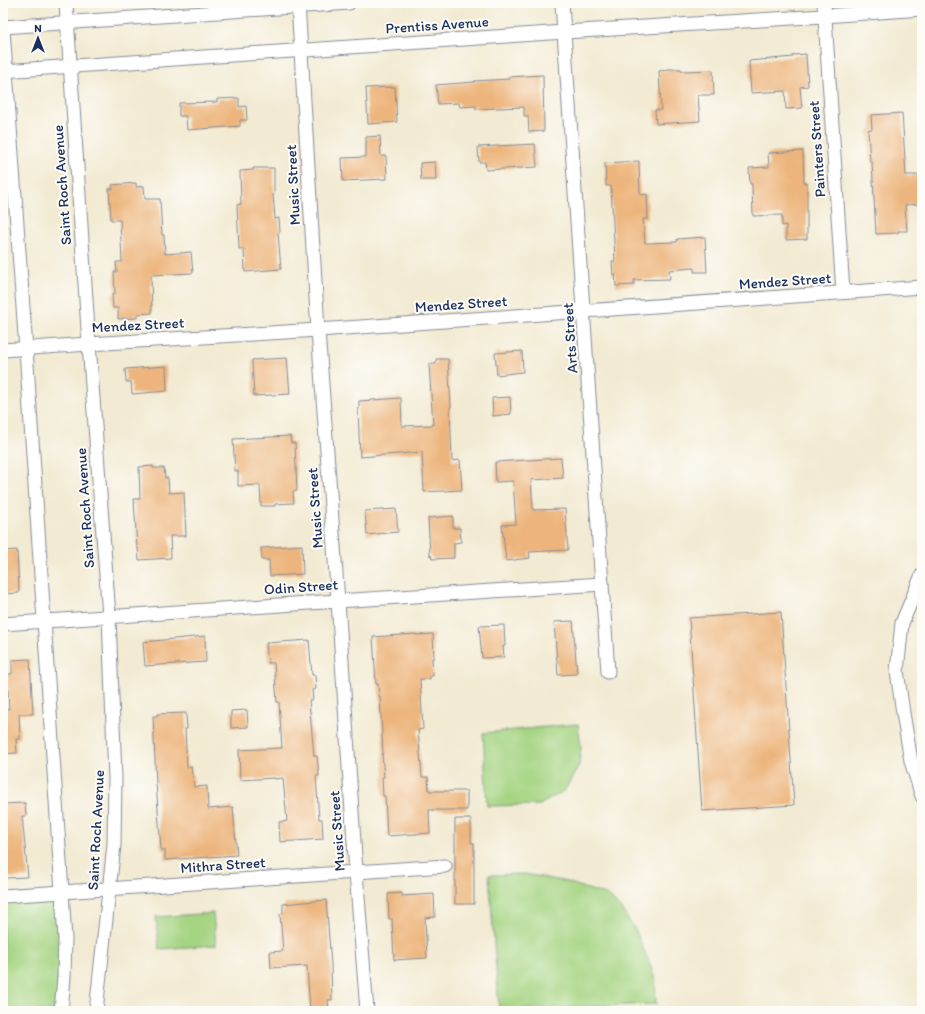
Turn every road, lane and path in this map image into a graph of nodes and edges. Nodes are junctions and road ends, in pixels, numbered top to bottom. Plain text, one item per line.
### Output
1 (66, 3) edge
2 (348, 3) edge
3 (562, 3) edge
4 (298, 5) edge
5 (922, 9) edge
6 (824, 10) edge
7 (68, 22) junction
8 (3, 26) edge
9 (3, 30) edge
10 (564, 32) junction
11 (301, 50) junction
12 (71, 66) junction
13 (4, 71) edge
14 (922, 287) edge
15 (843, 292) junction
16 (584, 312) junction
17 (318, 330) junction
18 (89, 344) junction
19 (26, 349) junction
20 (3, 350) edge
21 (922, 574) edge
22 (602, 584) junction
23 (338, 601) junction
24 (109, 616) junction
25 (45, 621) junction
26 (3, 624) edge
27 (608, 672) dead end
28 (922, 796) edge
29 (445, 866) dead end
30 (356, 872) junction
31 (109, 888) junction
32 (62, 892) junction
33 (3, 896) edge
34 (61, 1011) edge
35 (96, 1011) edge
36 (367, 1011) edge

1 - 7 street, Saint Roch Avenue
2 - 4 street
3 - 10 street, Arts Street
4 - 7 street
4 - 11 street, Music Street
5 - 6 street, Prentiss Avenue
6 - 10 street, Prentiss Avenue
6 - 15 street, Painters Street
7 - 8 street
7 - 12 street, Saint Roch Avenue
9 - 13 street, Saint Roch Avenue
10 - 11 street, Prentiss Avenue
10 - 16 street, Arts Street
11 - 12 street, Prentiss Avenue
11 - 17 street, Music Street
12 - 13 street, Prentiss Avenue
12 - 18 street, Saint Roch Avenue
13 - 19 street, Saint Roch Avenue
14 - 15 street, Mendez Street
15 - 16 street, Mendez Street
16 - 17 street, Mendez Street
16 - 22 street, Arts Street
17 - 18 street, Mendez Street
17 - 23 street, Music Street
18 - 19 street, Mendez Street
18 - 24 street, Saint Roch Avenue
19 - 20 street, Mendez Street
19 - 25 street, Saint Roch Avenue
21 - 28 street
22 - 23 street, Odin Street
22 - 27 street, Arts Street
23 - 24 street, Odin Street
23 - 30 street, Music Street
24 - 25 street, Odin Street
24 - 31 street, Saint Roch Avenue
25 - 26 street, Odin Street
25 - 32 street, Saint Roch Avenue
29 - 30 street, Mithra Street
30 - 31 street, Mithra Street
30 - 36 street, Music Street
31 - 32 street, Mithra Street
31 - 35 street, Saint Roch Avenue
32 - 33 street, Mithra Street
32 - 34 street, Saint Roch Avenue

